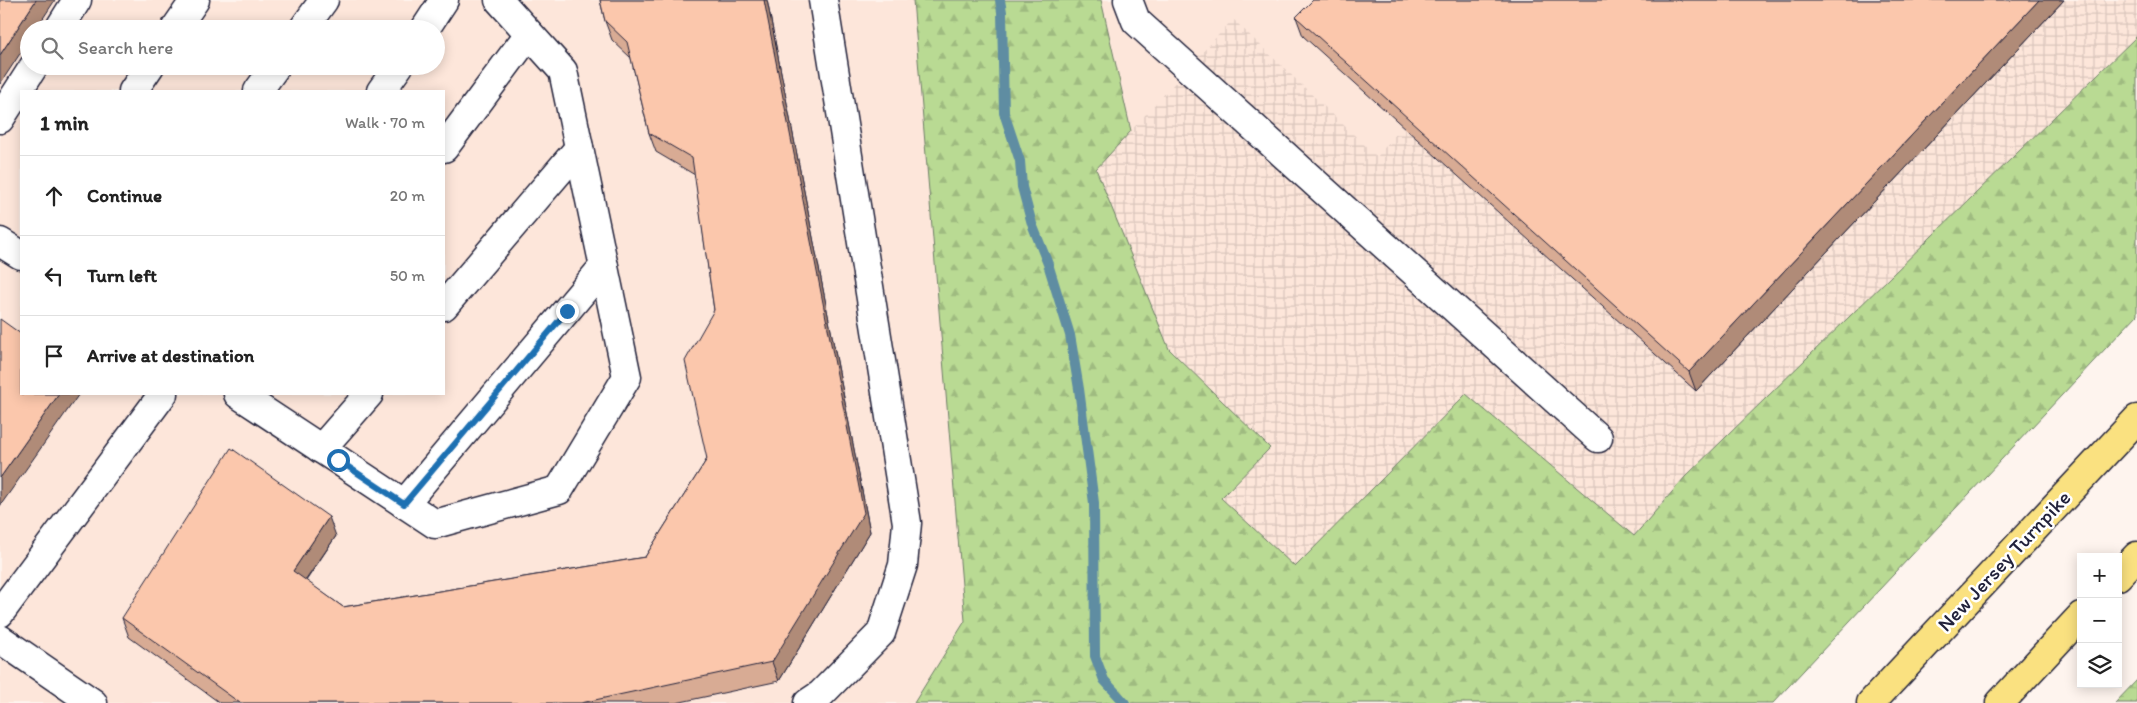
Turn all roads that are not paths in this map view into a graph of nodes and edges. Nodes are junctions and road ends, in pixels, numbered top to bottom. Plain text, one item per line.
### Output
1 (77, 0) edge
2 (195, 0) edge
3 (324, 0) edge
4 (444, 0) edge
5 (499, 0) edge
6 (823, 0) edge
7 (1128, 0) edge
8 (64, 20) edge
9 (181, 20) edge
10 (310, 20) edge
11 (431, 20) edge
12 (529, 34) junction
13 (28, 75) edge
14 (144, 75) edge
15 (270, 75) edge
16 (393, 75) edge
17 (134, 90) edge
18 (259, 90) edge
19 (382, 90) edge
20 (0, 120) edge
21 (445, 147) edge
22 (579, 148) junction
23 (0, 242) edge
24 (20, 254) edge
25 (604, 266) junction
26 (445, 305) edge
27 (162, 395) edge
28 (368, 395) edge
29 (250, 397) edge
30 (2137, 419) edge
31 (1598, 438) dead end
32 (321, 449) junction
33 (404, 504) junction
34 (2137, 556) edge
35 (2122, 572) edge
36 (0, 612) edge
37 (2077, 620) edge
38 (0, 638) edge
39 (93, 703) edge
40 (808, 703) edge
41 (1871, 703) edge
42 (2000, 703) edge

1 - 8 lane
2 - 9 lane
3 - 10 lane
4 - 11 lane
5 - 12 lane
6 - 40 lane
7 - 31 lane
12 - 21 lane
12 - 22 lane
13 - 20 lane
14 - 17 lane
15 - 18 lane
16 - 19 lane
22 - 25 lane
22 - 26 lane
23 - 24 lane
25 - 33 lane
25 - 33 lane
27 - 36 lane
28 - 32 lane
29 - 32 lane
30 - 41 highway, New Jersey Turnpike
32 - 33 lane
34 - 35 highway
37 - 42 highway
38 - 39 lane

